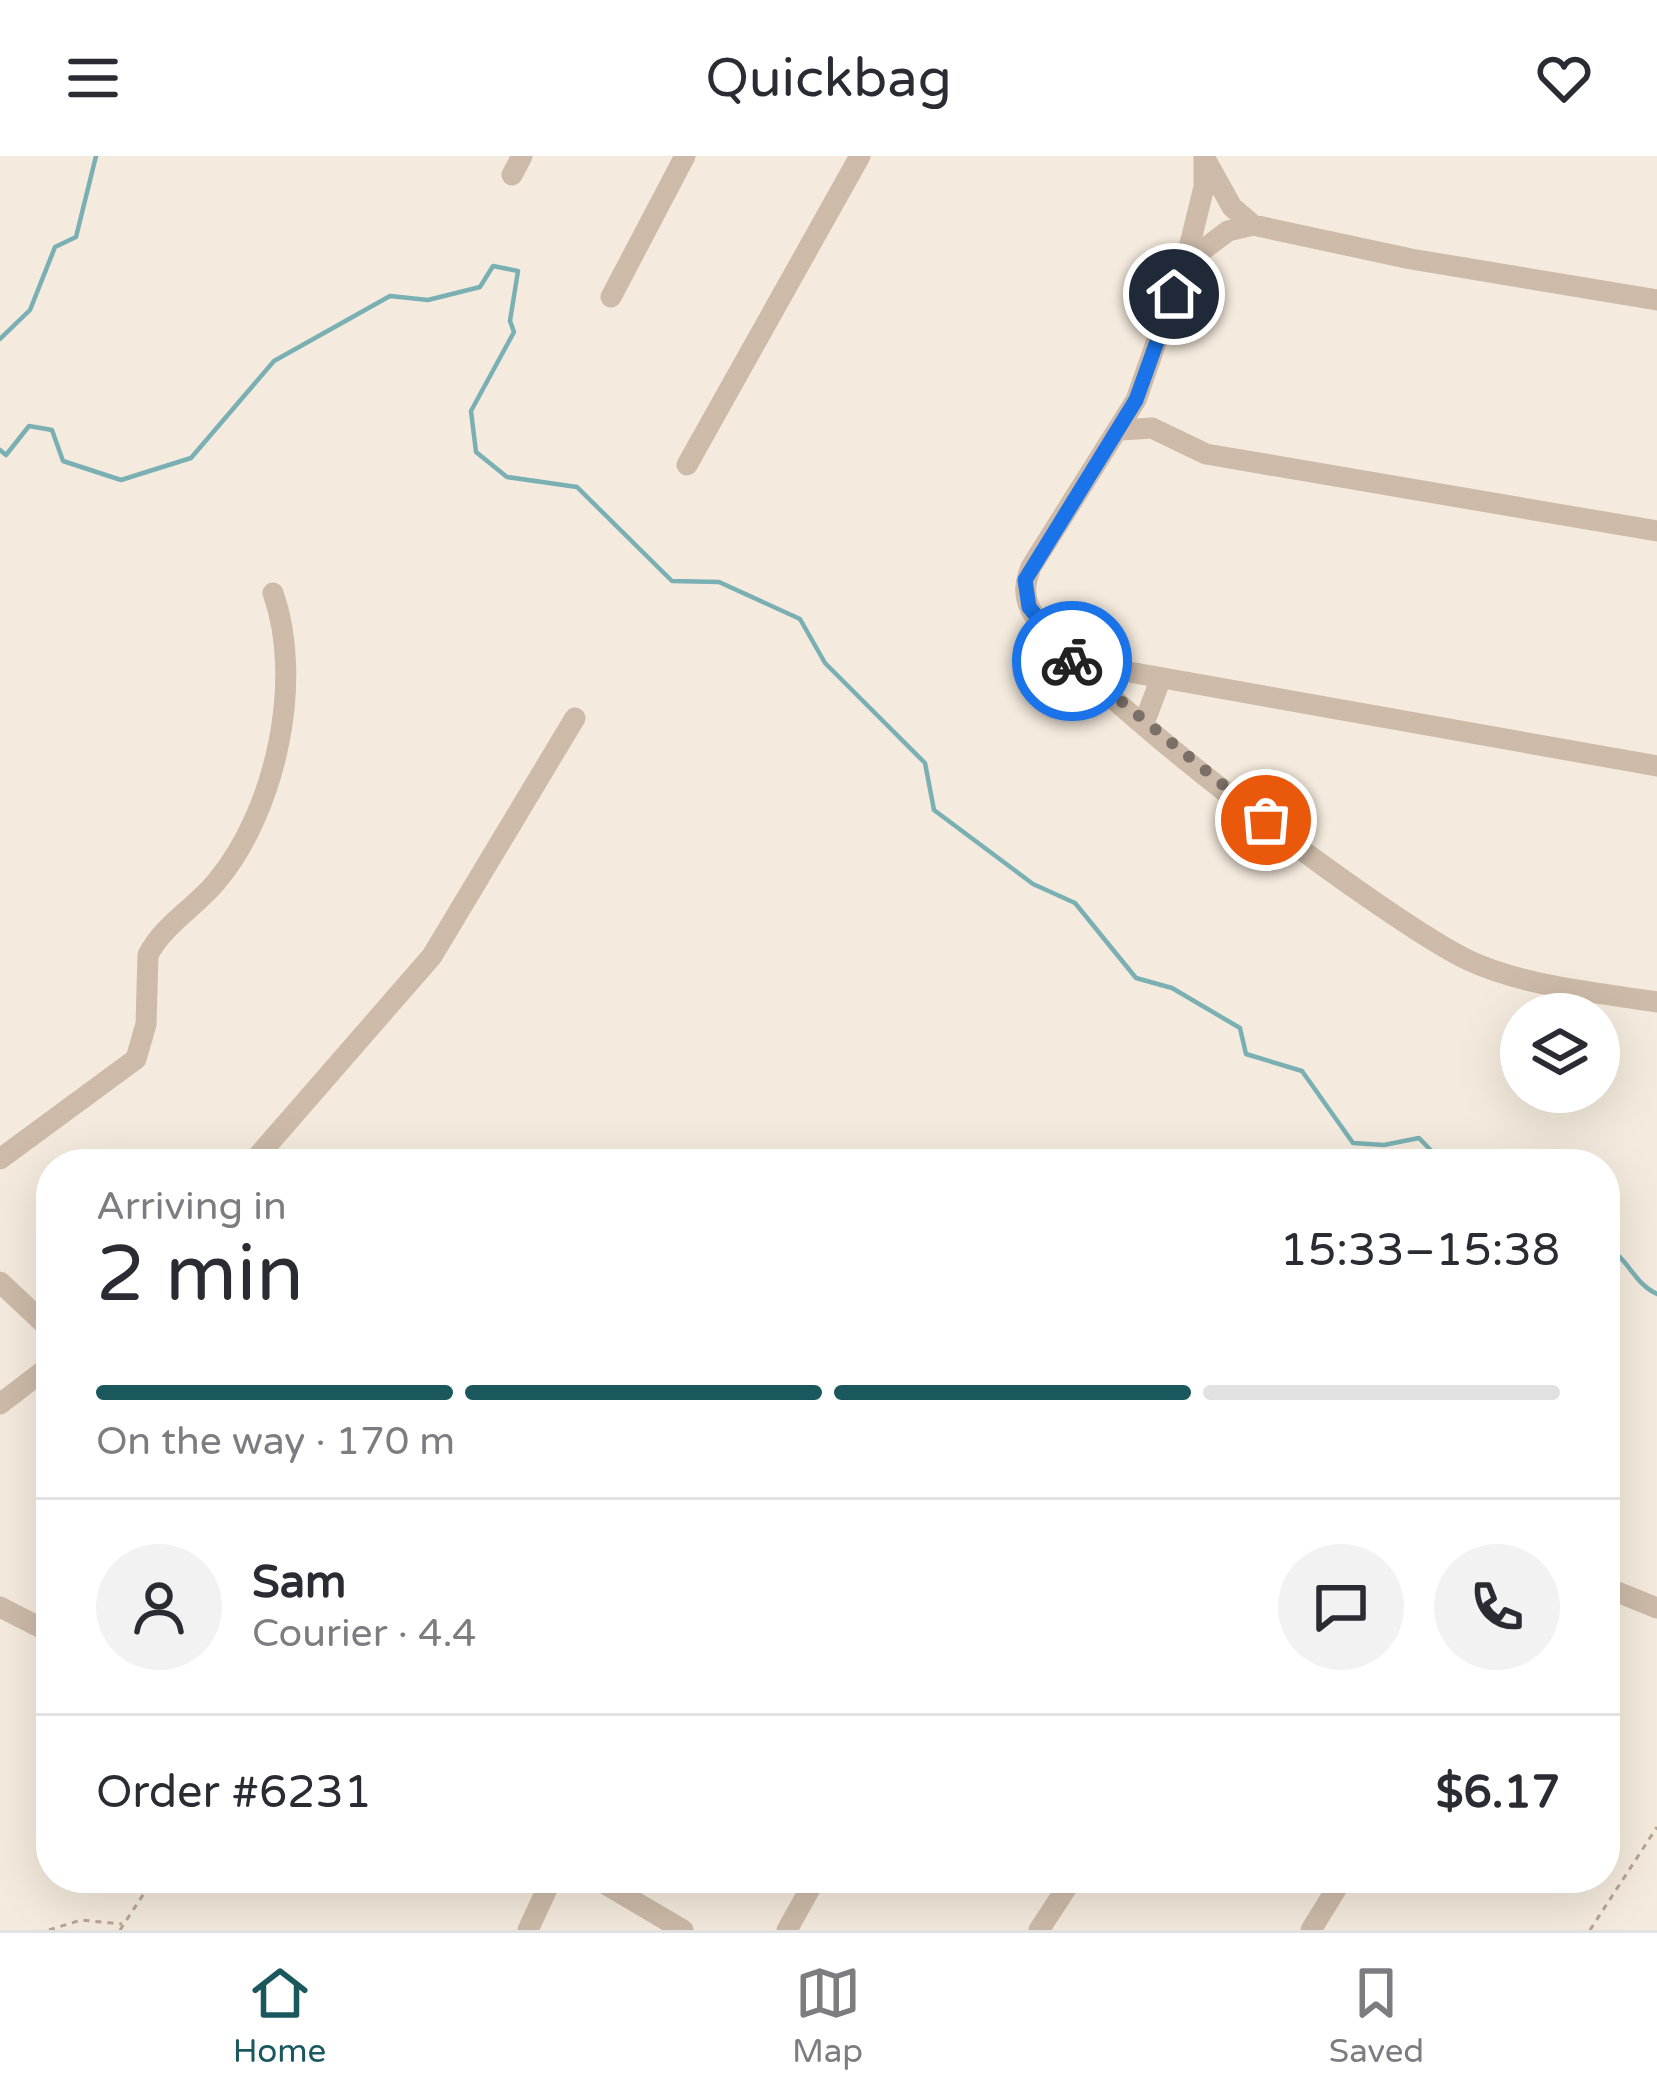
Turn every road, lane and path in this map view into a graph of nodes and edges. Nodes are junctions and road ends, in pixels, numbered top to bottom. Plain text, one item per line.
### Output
1 (685, 156) edge
2 (860, 156) edge
3 (1204, 156) edge
4 (1253, 225) junction
5 (1183, 268) junction
6 (611, 297) dead end
7 (1657, 301) edge
8 (1136, 400) junction
9 (1152, 428) junction
10 (1120, 430) junction
11 (688, 465) dead end
12 (1657, 531) edge
13 (273, 592) dead end
14 (1072, 662) junction
15 (1161, 678) junction
16 (575, 718) dead end
17 (1144, 723) junction
18 (1657, 766) edge
19 (1657, 1002) edge
20 (264, 1149) edge
21 (0, 1159) edge
22 (0, 1282) edge
23 (36, 1316) edge
24 (36, 1376) edge
25 (0, 1404) edge
26 (1620, 1593) edge
27 (0, 1607) edge
28 (1657, 1608) edge
29 (36, 1625) edge
30 (1657, 1827) edge
31 (1620, 1884) edge
32 (144, 1893) edge
33 (545, 1893) edge
34 (620, 1893) edge
35 (808, 1893) edge
36 (1063, 1893) edge
37 (1334, 1893) edge
38 (1614, 1893) edge
39 (121, 1927) edge
40 (49, 1930) edge
41 (528, 1930) edge
42 (682, 1930) edge
43 (787, 1930) edge
44 (1039, 1930) edge
45 (1311, 1930) edge
46 (1590, 1930) edge

1 - 6 street
2 - 11 street
3 - 4 street
3 - 5 street
4 - 5 street
4 - 7 street
5 - 8 street
8 - 9 street
8 - 10 street
9 - 10 street
9 - 12 street
10 - 14 street
13 - 21 street
14 - 15 street
14 - 17 street
15 - 17 street
15 - 18 street
16 - 20 street
17 - 19 street
22 - 23 street
24 - 25 street
26 - 28 street
27 - 29 street
30 - 31 path
32 - 39 path
33 - 41 street
34 - 42 street
35 - 43 street
36 - 44 street
37 - 45 street
38 - 46 path
39 - 40 path

